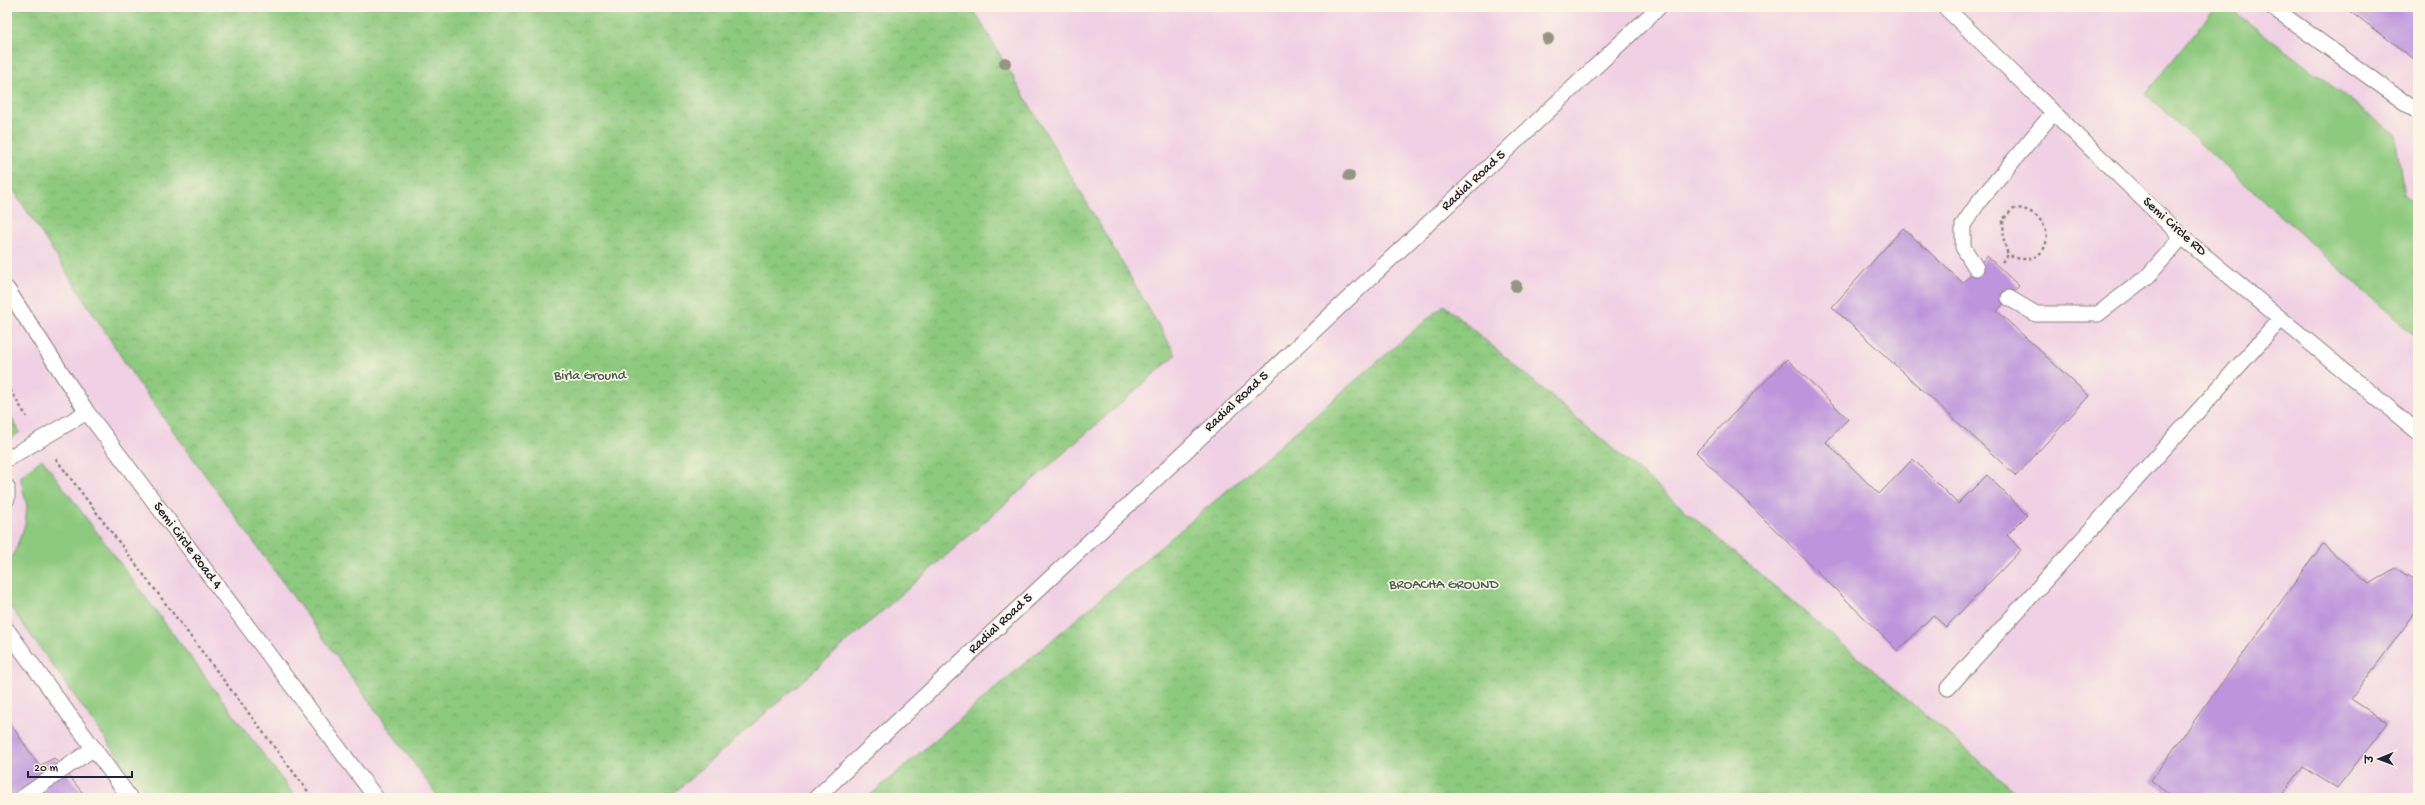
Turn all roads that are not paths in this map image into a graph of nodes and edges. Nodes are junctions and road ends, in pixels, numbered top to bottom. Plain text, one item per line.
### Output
1 (1659, 7) edge
2 (1945, 7) edge
3 (2272, 7) edge
4 (2054, 112) junction
5 (2418, 112) edge
6 (2182, 237) junction
7 (1976, 268) dead end
8 (7, 289) edge
9 (2009, 298) dead end
10 (2281, 319) junction
11 (87, 412) junction
12 (2418, 432) edge
13 (7, 459) edge
14 (7, 487) edge
15 (7, 499) edge
16 (7, 630) edge
17 (1948, 688) dead end
18 (94, 748) junction
19 (22, 798) edge
20 (130, 798) edge
21 (376, 798) edge
22 (816, 798) edge

1 - 22 lane, Radial Road 5
2 - 4 lane, Semi Circle RD
3 - 5 lane
4 - 6 lane, Semi Circle RD
4 - 7 lane
6 - 9 lane
6 - 10 lane, Semi Circle RD
8 - 11 lane, Semi Circle Road 4
10 - 12 lane, Semi Circle RD
10 - 17 lane
11 - 13 lane
11 - 21 lane, Semi Circle Road 4
14 - 15 lane
16 - 18 lane
18 - 19 lane
18 - 20 lane

